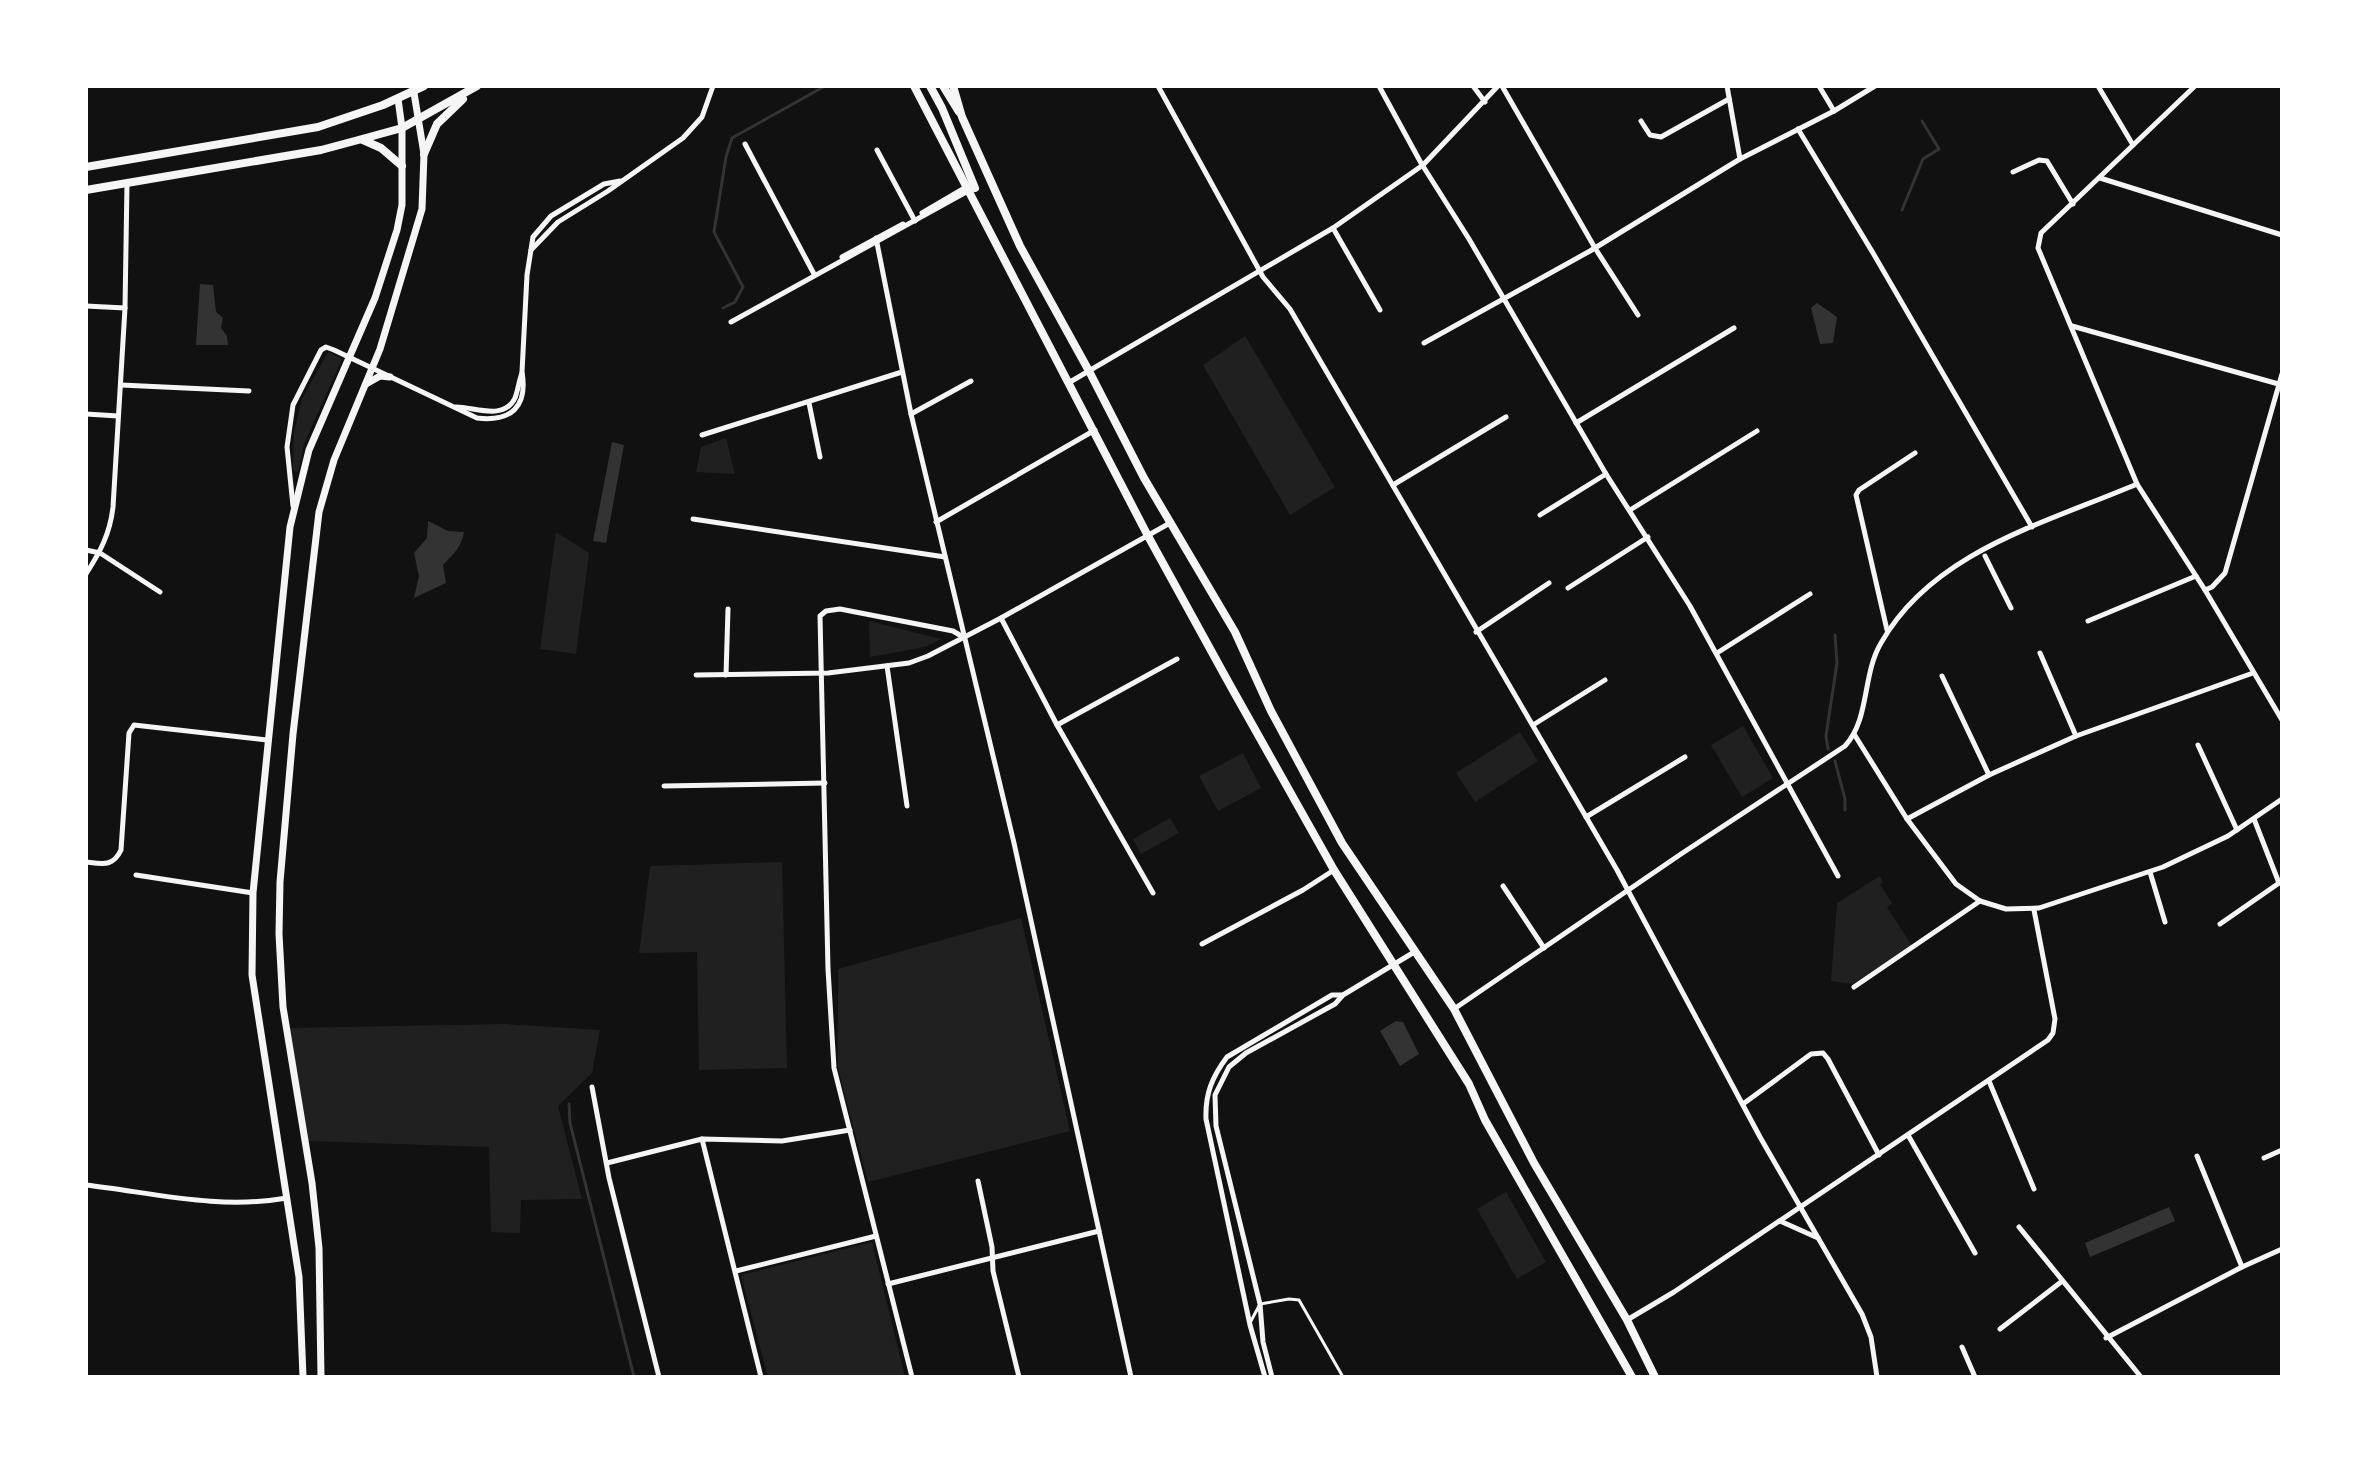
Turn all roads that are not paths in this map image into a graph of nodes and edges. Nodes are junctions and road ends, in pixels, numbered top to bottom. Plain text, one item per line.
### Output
1 (424, 86) edge
2 (478, 86) edge
3 (713, 86) edge
4 (914, 86) edge
5 (930, 86) edge
6 (943, 86) edge
7 (953, 86) edge
8 (1158, 86) edge
9 (1379, 86) edge
10 (1473, 86) edge
11 (1500, 86) edge
12 (1727, 86) edge
13 (1819, 86) edge
14 (1875, 86) edge
15 (2098, 86) edge
16 (2195, 86) edge
17 (414, 93) junction
18 (398, 99) junction
19 (1729, 99) junction
20 (1485, 102) junction
21 (1834, 111) junction
22 (962, 117) junction
23 (417, 119) junction
24 (1641, 121) dead end
25 (402, 128) junction
26 (1798, 129) junction
27 (362, 139) junction
28 (745, 144) dead end
29 (2133, 145) junction
30 (877, 150) dead end
31 (424, 154) junction
32 (1740, 159) junction
33 (1423, 165) junction
34 (402, 166) junction
35 (86, 167) edge
36 (2013, 172) dead end
37 (2099, 178) junction
38 (127, 184) junction
39 (969, 188) junction
40 (86, 190) edge
41 (2073, 204) junction
42 (914, 220) junction
43 (1333, 228) junction
44 (2282, 235) edge
45 (994, 237) junction
46 (876, 241) junction
47 (1595, 248) junction
48 (1261, 272) junction
49 (814, 274) junction
50 (1504, 300) junction
51 (86, 306) edge
52 (125, 308) junction
53 (1380, 310) dead end
54 (1638, 315) dead end
55 (731, 322) dead end
56 (2071, 325) junction
57 (1734, 328) dead end
58 (1424, 343) dead end
59 (349, 356) junction
60 (372, 369) junction
61 (1089, 371) junction
62 (902, 372) junction
63 (2282, 374) edge
64 (390, 377) junction
65 (971, 381) dead end
66 (1070, 382) junction
67 (2281, 384) edge
68 (121, 385) junction
69 (365, 385) junction
70 (249, 391) dead end
71 (809, 403) junction
72 (86, 414) edge
73 (911, 414) junction
74 (118, 416) junction
75 (1506, 417) dead end
76 (1576, 423) junction
77 (1095, 430) junction
78 (1757, 431) dead end
79 (702, 435) dead end
80 (1915, 453) dead end
81 (820, 457) dead end
82 (1606, 474) junction
83 (2137, 484) junction
84 (1393, 485) junction
85 (1630, 510) junction
86 (293, 514) junction
87 (1540, 515) dead end
88 (693, 519) dead end
89 (936, 522) junction
90 (1170, 523) junction
91 (2032, 527) junction
92 (1148, 536) junction
93 (1648, 537) junction
94 (86, 550) edge
95 (100, 553) junction
96 (1985, 556) dead end
97 (945, 557) junction
98 (86, 574) edge
99 (2196, 576) junction
100 (1549, 583) dead end
101 (1568, 588) dead end
102 (2205, 590) junction
103 (160, 592) dead end
104 (1810, 594) dead end
105 (2011, 608) dead end
106 (728, 609) dead end
107 (1001, 618) junction
108 (2088, 621) dead end
109 (1887, 631) junction
110 (1476, 632) junction
111 (964, 637) junction
112 (1717, 653) junction
113 (2040, 653) dead end
114 (1177, 659) dead end
115 (887, 666) junction
116 (821, 673) junction
117 (2253, 673) junction
118 (696, 675) dead end
119 (726, 675) junction
120 (1942, 676) dead end
121 (1605, 680) dead end
122 (2270, 700) junction
123 (2282, 703) edge
124 (2282, 720) edge
125 (1057, 725) junction
126 (1533, 725) junction
127 (1854, 734) junction
128 (2076, 736) junction
129 (267, 740) junction
130 (2198, 745) dead end
131 (1685, 757) dead end
132 (1989, 775) junction
133 (825, 783) junction
134 (1789, 783) junction
135 (664, 786) dead end
136 (2282, 799) edge
137 (907, 806) dead end
138 (1586, 817) junction
139 (1907, 819) junction
140 (2254, 819) junction
141 (2237, 830) junction
142 (86, 862) edge
143 (1334, 870) junction
144 (2150, 872) junction
145 (136, 875) dead end
146 (1838, 876) dead end
147 (2281, 882) edge
148 (1503, 886) dead end
149 (1627, 892) junction
150 (253, 893) junction
151 (1153, 893) dead end
152 (1980, 901) junction
153 (2034, 910) junction
154 (2165, 922) dead end
155 (2220, 924) dead end
156 (1202, 944) dead end
157 (1544, 948) junction
158 (1417, 951) junction
159 (1395, 965) junction
160 (1854, 987) dead end
161 (1343, 995) junction
162 (1454, 1009) junction
163 (1989, 1081) junction
164 (592, 1087) dead end
165 (1743, 1104) junction
166 (850, 1130) junction
167 (1908, 1135) junction
168 (702, 1139) junction
169 (2282, 1150) edge
170 (1879, 1155) junction
171 (2197, 1156) dead end
172 (2264, 1158) dead end
173 (607, 1163) junction
174 (978, 1181) dead end
175 (86, 1185) edge
176 (2034, 1189) dead end
177 (288, 1198) junction
178 (1800, 1207) junction
179 (1780, 1221) junction
180 (2019, 1227) dead end
181 (1099, 1231) junction
182 (876, 1236) junction
183 (1819, 1239) junction
184 (2282, 1249) edge
185 (1975, 1253) dead end
186 (992, 1258) junction
187 (2242, 1267) junction
188 (736, 1271) junction
189 (2061, 1282) junction
190 (888, 1284) junction
191 (1260, 1304) junction
192 (321, 1307) junction
193 (301, 1309) junction
194 (1627, 1320) junction
195 (1250, 1325) junction
196 (2000, 1329) dead end
197 (2106, 1338) junction
198 (1962, 1347) dead end
199 (303, 1377) edge
200 (321, 1377) edge
201 (659, 1377) edge
202 (761, 1377) edge
203 (912, 1377) edge
204 (1019, 1377) edge
205 (1131, 1377) edge
206 (1265, 1377) edge
207 (1272, 1377) edge
208 (1343, 1377) edge
209 (1632, 1377) edge
210 (1655, 1377) edge
211 (1877, 1377) edge
212 (1975, 1377) edge
213 (2141, 1377) edge

1 - 17 main road
2 - 23 main road
2 - 31 main road
3 - 64 street
4 - 39 main road
5 - 45 main road
6 - 22 main road
7 - 22 main road
8 - 48 street
9 - 33 street
10 - 20 street
11 - 20 street
11 - 47 street
12 - 19 street
13 - 21 street
14 - 21 street
15 - 29 street
16 - 29 street
17 - 18 main road
17 - 23 main road
18 - 25 main road
18 - 35 main road
19 - 24 street
19 - 32 street
20 - 33 street
21 - 26 street
22 - 61 main road
23 - 25 main road
23 - 31 main road
25 - 27 main road
25 - 34 main road
26 - 32 street
26 - 91 street
27 - 34 main road
27 - 38 main road
28 - 49 street
29 - 37 street
30 - 42 street
31 - 60 main road
32 - 47 street
33 - 43 street
33 - 50 street
34 - 59 main road
36 - 41 street
37 - 41 street
37 - 44 street
38 - 40 main road
38 - 52 street
39 - 42 street
39 - 45 main road
41 - 56 street
42 - 46 street
43 - 48 street
43 - 53 street
45 - 66 main road
46 - 49 street
46 - 62 street
47 - 50 street
47 - 54 street
48 - 61 street
48 - 84 street
49 - 55 street
50 - 58 street
50 - 76 street
51 - 52 street
52 - 68 street
56 - 67 street
56 - 83 street
57 - 76 street
59 - 60 street
59 - 86 main road
59 - 86 street
60 - 64 street
60 - 69 main road
61 - 66 street
61 - 90 main road
62 - 71 street
62 - 73 street
63 - 67 street
64 - 69 main road
65 - 73 street
66 - 77 main road
67 - 102 street
68 - 70 street
68 - 74 street
69 - 192 main road
71 - 79 street
71 - 81 street
72 - 74 street
73 - 89 street
74 - 95 street
75 - 84 street
76 - 82 street
77 - 89 street
77 - 92 main road
78 - 85 street
80 - 109 street
82 - 85 street
82 - 87 street
83 - 91 street
83 - 99 street
84 - 110 street
85 - 93 street
86 - 129 main road
88 - 97 street
89 - 97 street
90 - 92 street
90 - 158 main road
91 - 109 street
92 - 107 street
92 - 143 main road
93 - 101 street
93 - 112 street
94 - 95 street
95 - 98 street
95 - 103 street
96 - 105 street
97 - 111 street
99 - 102 street
99 - 108 street
100 - 110 street
102 - 117 street
104 - 112 street
106 - 119 street
107 - 111 street
107 - 125 street
109 - 127 street
110 - 126 street
111 - 115 street
111 - 116 street
111 - 181 street
112 - 134 street
113 - 128 street
114 - 125 street
115 - 116 street
115 - 137 street
116 - 119 street
116 - 133 street
117 - 122 street
117 - 128 street
118 - 119 street
120 - 132 street
121 - 126 street
122 - 123 street
122 - 124 street
125 - 151 street
126 - 138 street
127 - 134 street
127 - 139 street
128 - 132 street
129 - 142 street
129 - 150 main road
130 - 141 street
131 - 138 street
132 - 139 street
133 - 135 street
133 - 166 street
134 - 146 street
134 - 149 street
136 - 140 street
138 - 149 street
139 - 152 street
140 - 141 street
140 - 147 street
141 - 144 street
143 - 156 street
143 - 159 main road
144 - 153 street
144 - 154 street
145 - 150 street
147 - 155 street
148 - 157 street
149 - 157 street
149 - 165 street
150 - 177 main road
152 - 153 street
152 - 160 street
153 - 163 street
157 - 162 street
158 - 159 street
158 - 162 main road
159 - 161 street
159 - 209 main road
161 - 191 street
161 - 195 street
162 - 194 main road
163 - 167 street
163 - 176 street
164 - 173 street
165 - 170 street
165 - 178 street
166 - 168 street
166 - 182 street
167 - 170 street
167 - 185 street
168 - 173 street
168 - 188 street
169 - 172 street
170 - 178 street
171 - 187 street
173 - 201 street
174 - 186 street
175 - 177 street
177 - 193 main road
178 - 179 street
178 - 183 street
179 - 183 street
179 - 194 street
180 - 189 street
181 - 186 street
181 - 205 street
182 - 188 street
182 - 190 street
183 - 211 street
184 - 187 street
186 - 190 street
186 - 204 street
187 - 197 street
188 - 202 street
189 - 196 street
189 - 197 street
190 - 203 street
191 - 195 lane
191 - 207 street
191 - 208 lane
192 - 193 main road
192 - 200 main road
193 - 199 main road
194 - 210 main road
195 - 206 street
197 - 213 street
198 - 212 street

